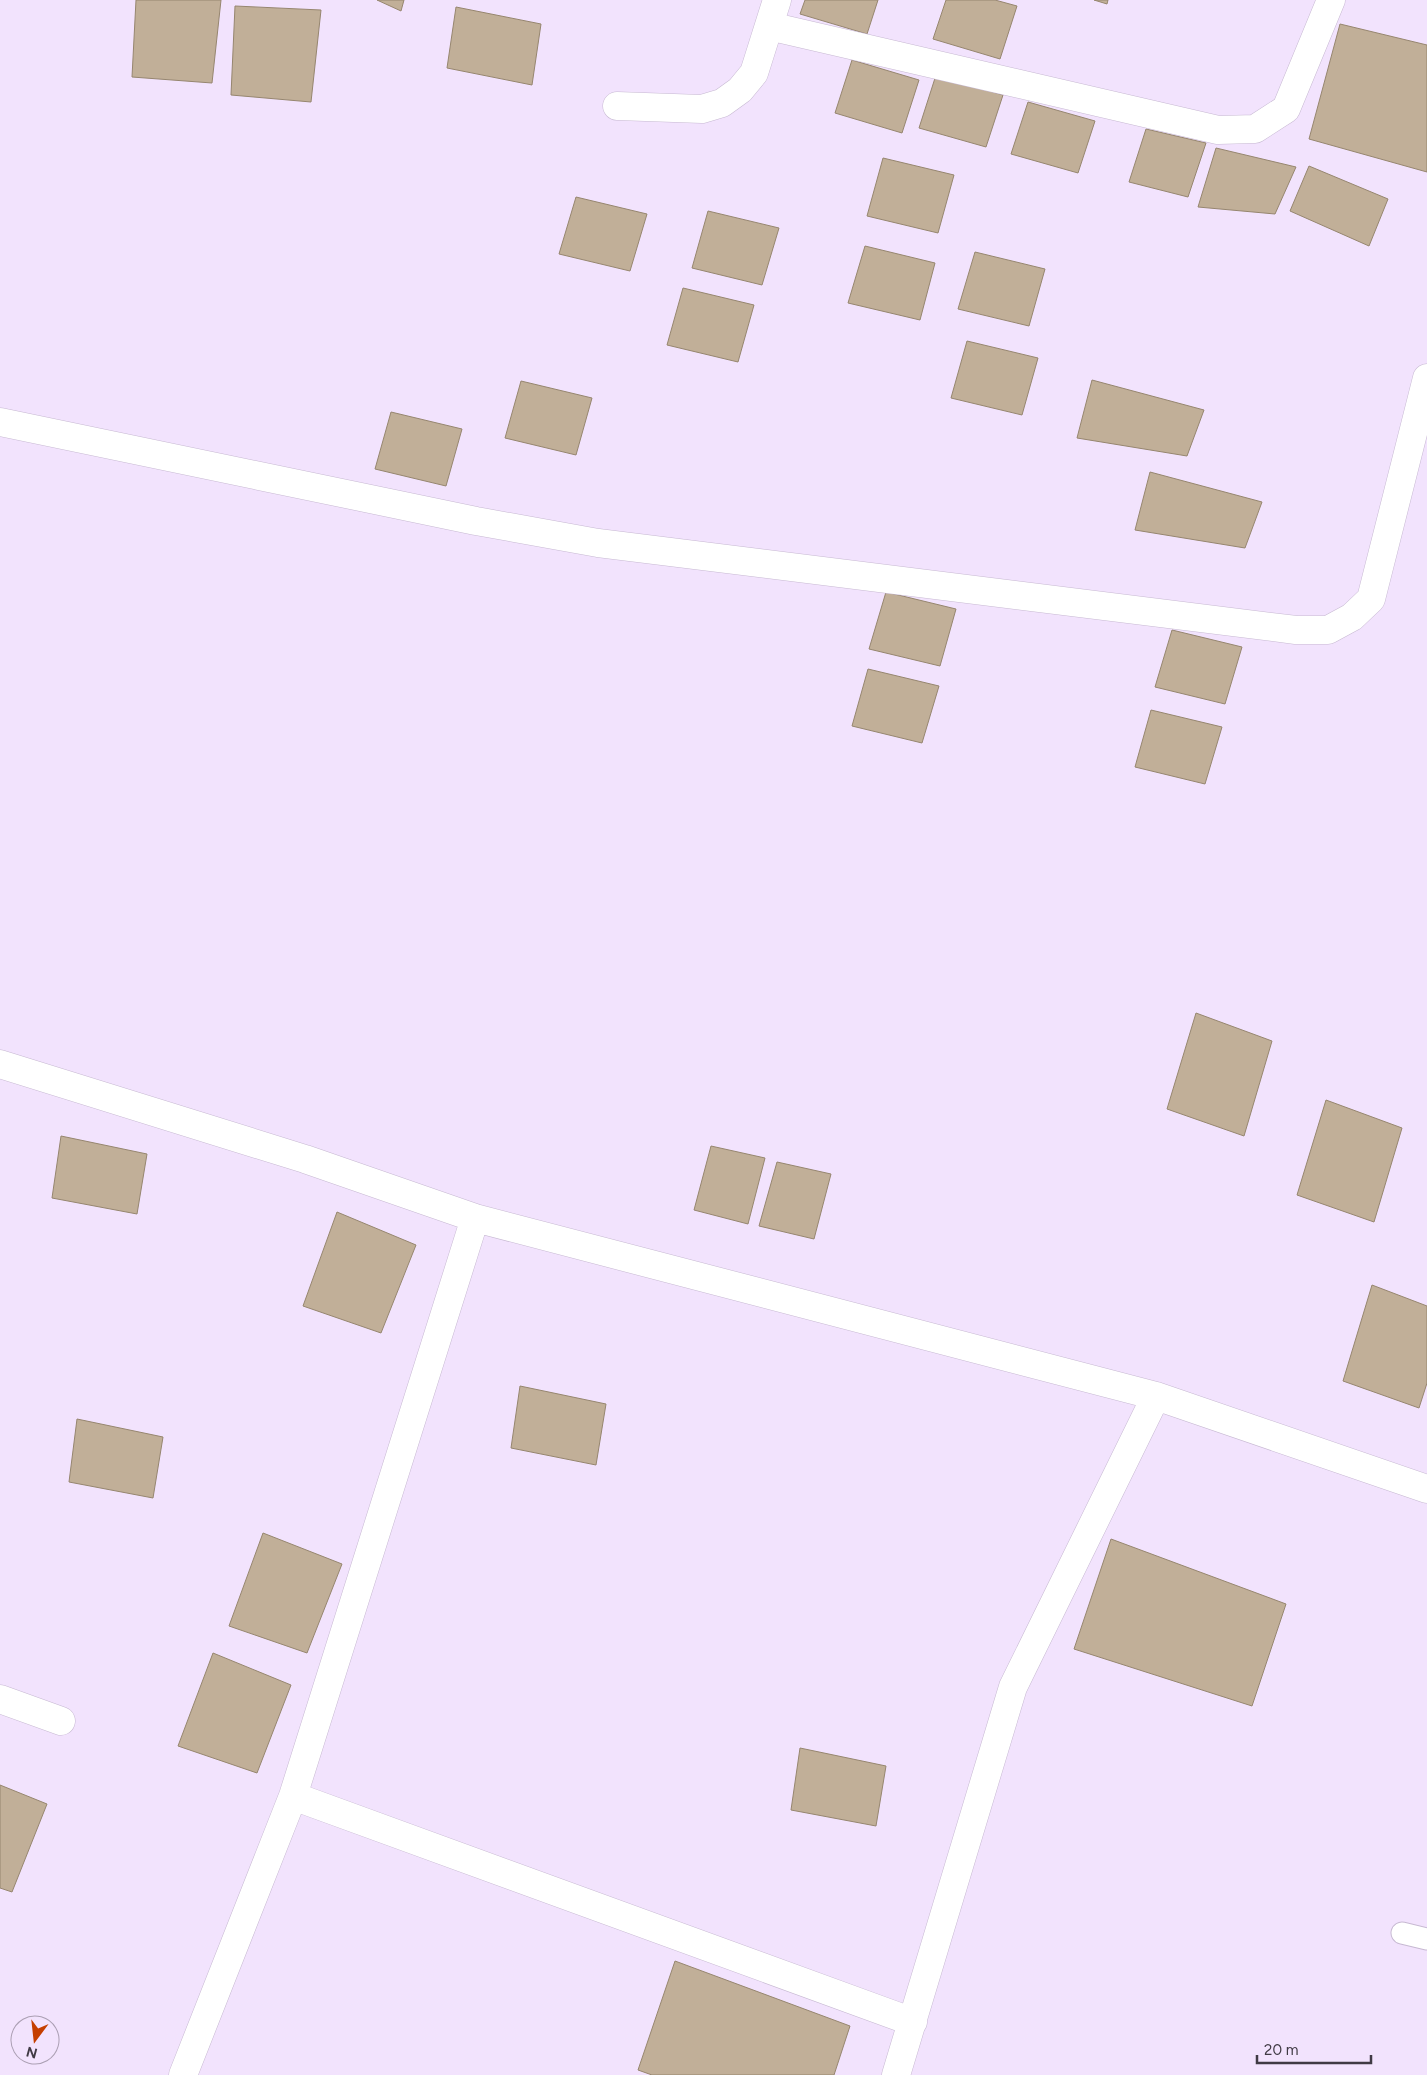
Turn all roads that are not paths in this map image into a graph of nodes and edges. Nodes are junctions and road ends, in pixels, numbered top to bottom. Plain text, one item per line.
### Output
1 (777, 0) edge
2 (1331, 0) edge
3 (769, 26) junction
4 (617, 106) dead end
5 (1427, 378) edge
6 (0, 422) edge
7 (0, 1064) edge
8 (475, 1218) junction
9 (1156, 1396) junction
10 (1427, 1489) edge
11 (0, 1699) edge
12 (61, 1721) dead end
13 (293, 1796) junction
14 (1402, 1933) dead end
15 (1427, 1939) edge
16 (913, 2022) junction
17 (183, 2075) edge
18 (896, 2075) edge

1 - 3 street
2 - 3 street
3 - 4 street
5 - 6 street
7 - 8 street
8 - 9 street
8 - 13 street
9 - 10 street
9 - 16 street
11 - 12 street
13 - 16 street
13 - 17 street
14 - 15 lane
16 - 18 street

